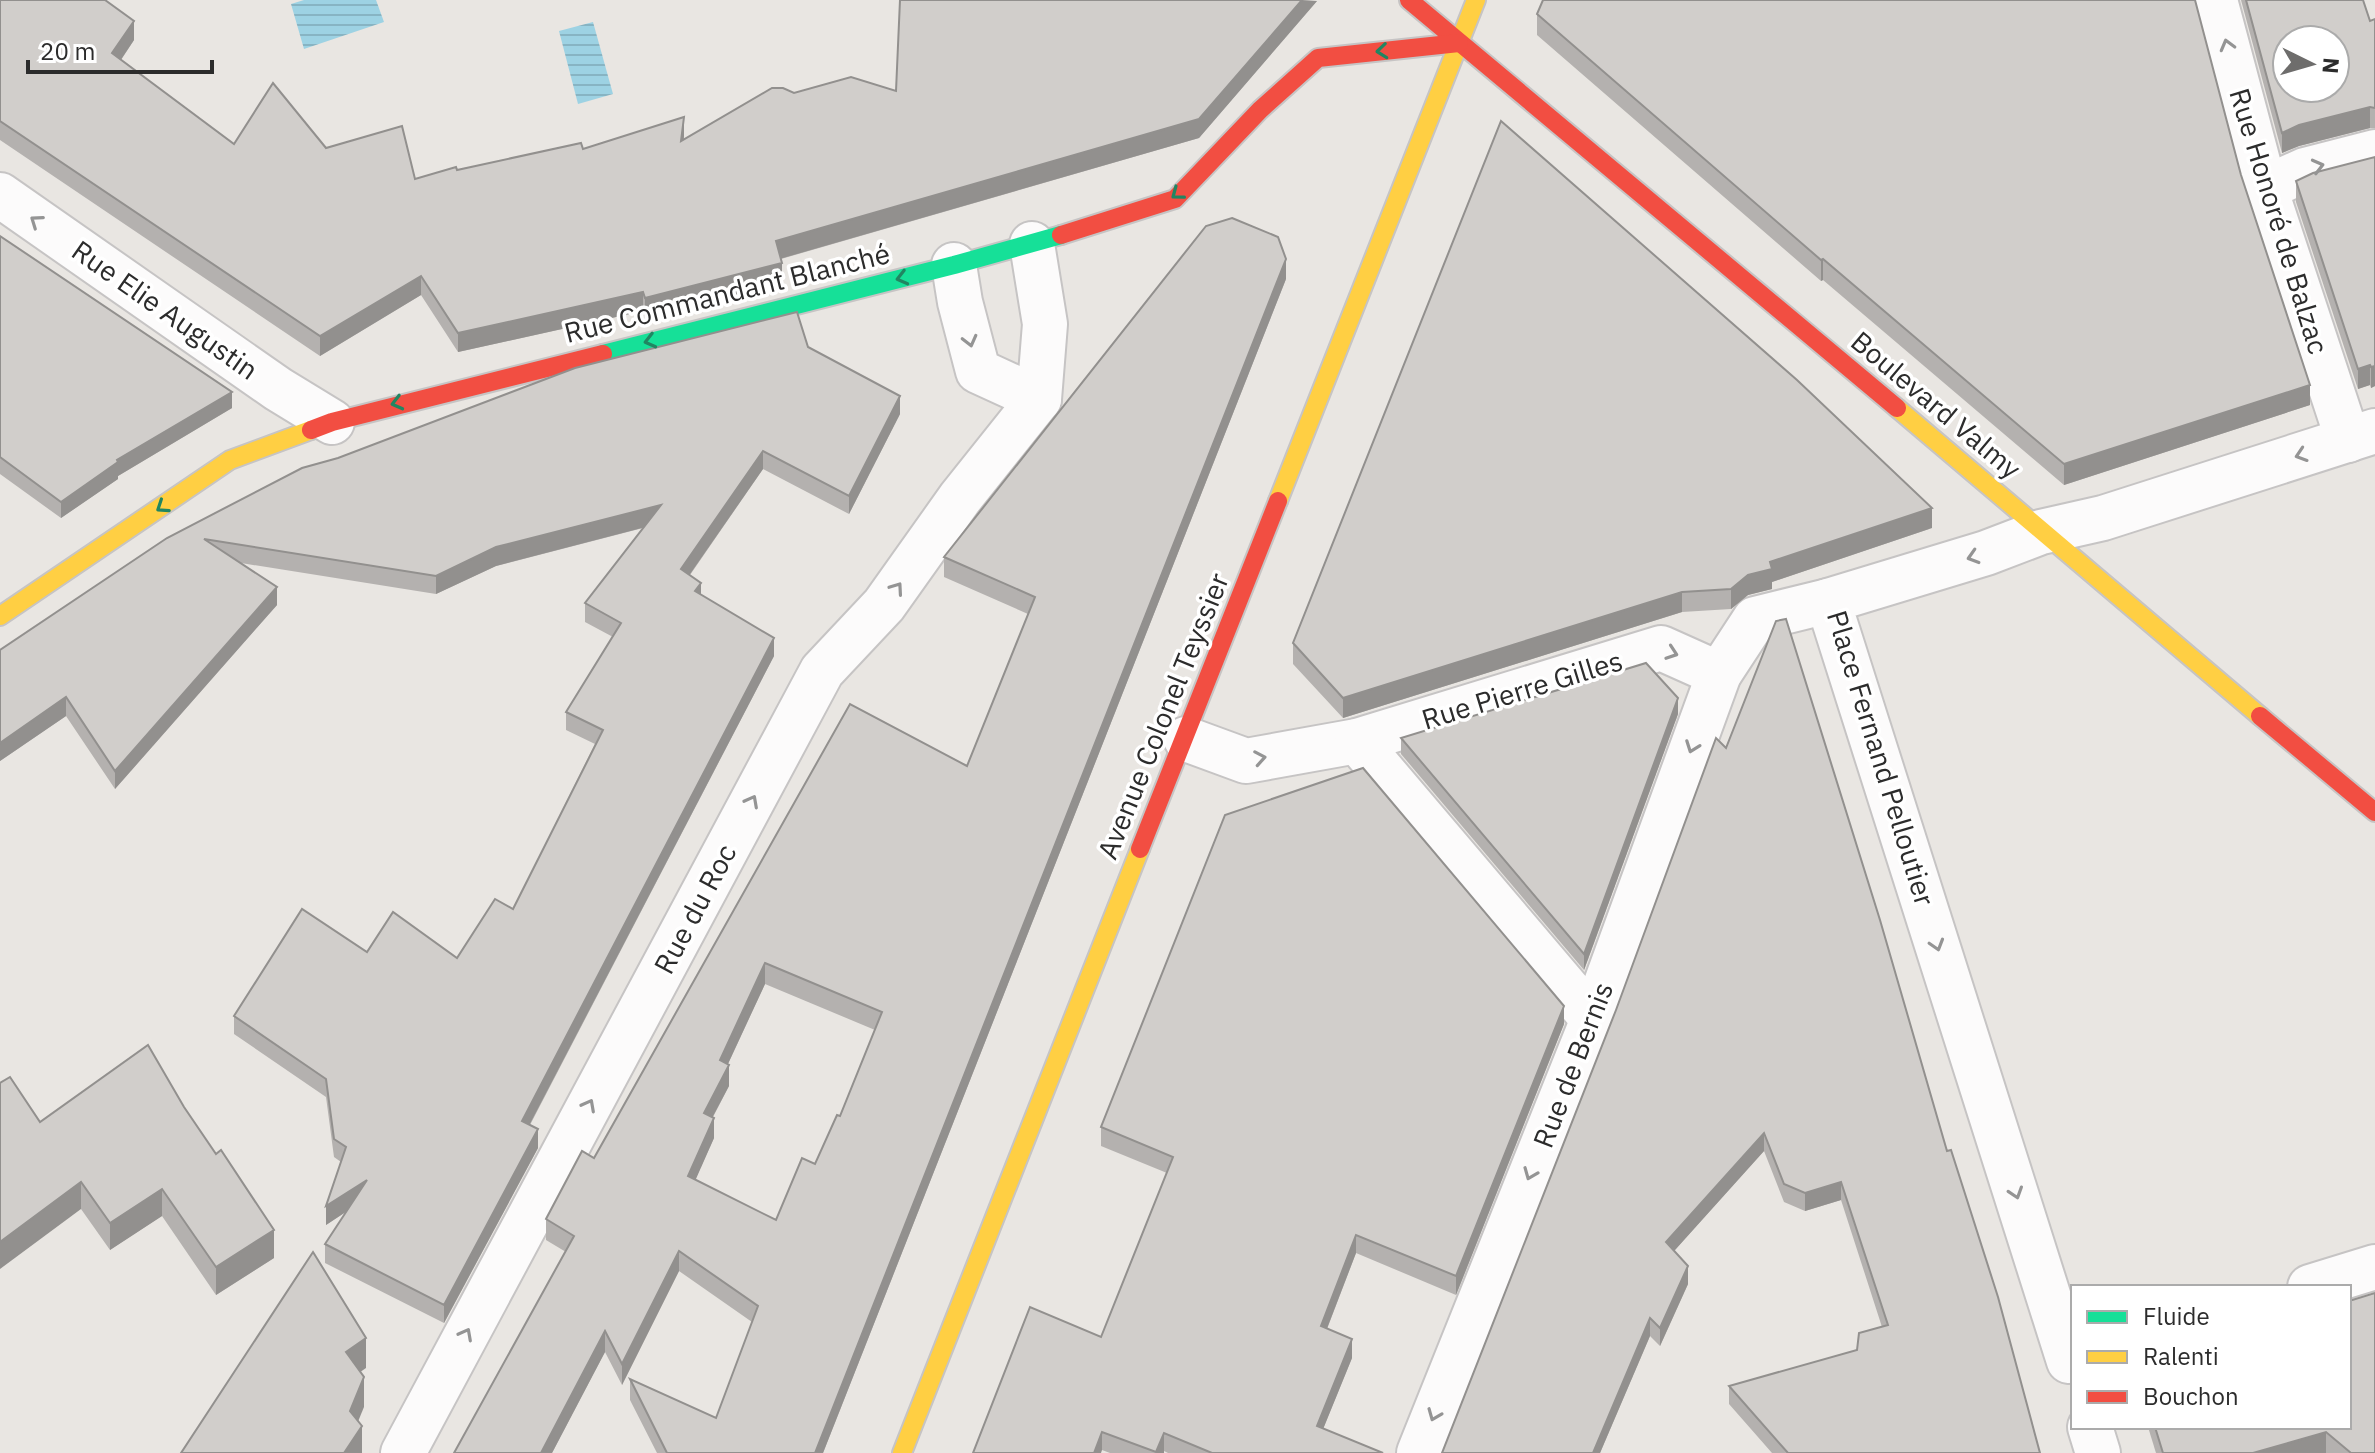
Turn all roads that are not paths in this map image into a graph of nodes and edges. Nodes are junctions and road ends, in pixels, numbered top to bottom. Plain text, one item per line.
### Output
1 (1409, 0) edge
2 (1476, 0) edge
3 (2215, 0) edge
4 (1459, 43) junction
5 (2375, 152) edge
6 (2265, 188) junction
7 (0, 195) edge
8 (1032, 244) junction
9 (954, 265) junction
10 (1039, 399) junction
11 (332, 422) junction
12 (2361, 436) edge
13 (2041, 532) junction
14 (1828, 601) junction
15 (0, 616) edge
16 (1719, 674) junction
17 (1186, 739) junction
18 (1357, 741) junction
19 (2375, 812) edge
20 (1593, 1019) junction
21 (2375, 1267) edge
22 (2316, 1285) edge
23 (2071, 1362) edge
24 (2091, 1429) edge
25 (403, 1453) edge
26 (902, 1453) edge
27 (1419, 1453) edge
28 (2098, 1453) edge

1 - 4 main road, Boulevard Valmy
2 - 4 main road, Avenue Colonel Teyssier
6 -> 3 street, Rue Honoré de Balzac
4 -> 8 main road, Rue Commandant Blanché
4 - 13 main road, Boulevard Valmy
4 - 17 main road, Avenue Colonel Teyssier
6 -> 5 street
6 - 12 street, Rue Honoré de Balzac
11 -> 7 street, Rue Elie Augustin
8 - 9 main road, Rue Commandant Blanché
8 - 10 street
9 -> 10 street
9 -> 11 main road, Rue Commandant Blanché
25 -> 10 street, Rue du Roc
11 -> 15 main road, Rue Commandant Blanché
12 -> 13 street, Place Fernand Pelloutier
13 -> 14 street, Place Fernand Pelloutier
13 - 19 main road, Boulevard Valmy
14 - 16 street
14 -> 23 street, Place Fernand Pelloutier
18 -> 16 street, Rue Pierre Gilles
16 -> 20 street, Rue de Bernis
17 -> 18 street, Rue Pierre Gilles
17 - 26 main road, Avenue Colonel Teyssier
18 - 20 street
20 -> 27 street, Rue de Bernis
21 - 22 street
24 - 28 street

